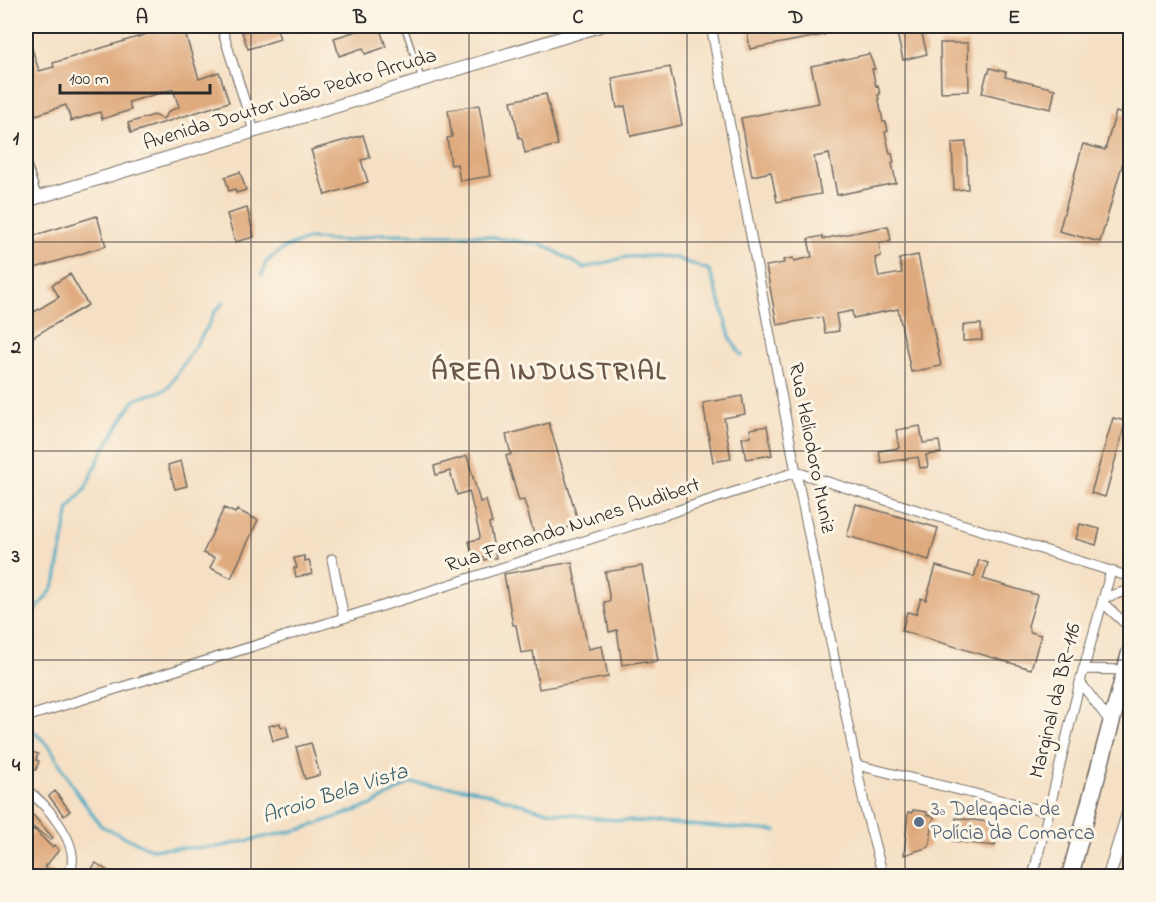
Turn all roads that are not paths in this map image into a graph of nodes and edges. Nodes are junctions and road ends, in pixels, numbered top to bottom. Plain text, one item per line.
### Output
1 (221, 26) edge
2 (404, 26) edge
3 (600, 26) edge
4 (711, 26) edge
5 (422, 80) junction
6 (254, 131) junction
7 (26, 157) edge
8 (39, 197) junction
9 (26, 201) edge
10 (796, 472) junction
11 (332, 559) dead end
12 (1111, 571) junction
13 (1131, 577) edge
14 (1131, 590) edge
15 (1102, 600) junction
16 (344, 618) junction
17 (1131, 628) edge
18 (1128, 662) edge
19 (1083, 669) junction
20 (1080, 682) junction
21 (26, 717) edge
22 (1111, 724) junction
23 (856, 765) junction
24 (26, 790) edge
25 (1131, 807) edge
26 (1049, 812) junction
27 (1117, 852) junction
28 (1131, 854) edge
29 (66, 876) edge
30 (883, 876) edge
31 (1034, 876) edge
32 (1070, 876) edge
33 (1109, 876) edge

1 - 6 street
2 - 5 lane
3 - 5 main road, Avenida Doutor João Pedro Arruda
4 - 10 street, Rua Heliodoro Muniz
5 - 6 main road, Avenida Doutor João Pedro Arruda
6 - 8 main road, Avenida Doutor João Pedro Arruda
7 - 8 lane
8 - 9 main road, Avenida Doutor João Pedro Arruda
10 - 12 street
10 - 16 street, Rua Fernando Nunes Audibert
10 - 23 street, Rua Heliodoro Muniz
11 - 16 street
12 - 13 street
12 - 15 street, Marginal da BR-116
14 - 15 street
15 - 17 street
15 - 19 street, Marginal da BR-116
16 - 21 street, Rua Fernando Nunes Audibert
18 - 19 street
18 - 22 highway
19 - 20 street, Marginal da BR-116
20 - 22 street
20 - 26 street, Marginal da BR-116
22 - 32 highway
23 - 26 street
23 - 30 street, Rua Heliodoro Muniz
24 - 29 street
25 - 27 main road
26 - 31 street, Marginal da BR-116
27 - 28 lane
27 - 33 main road

